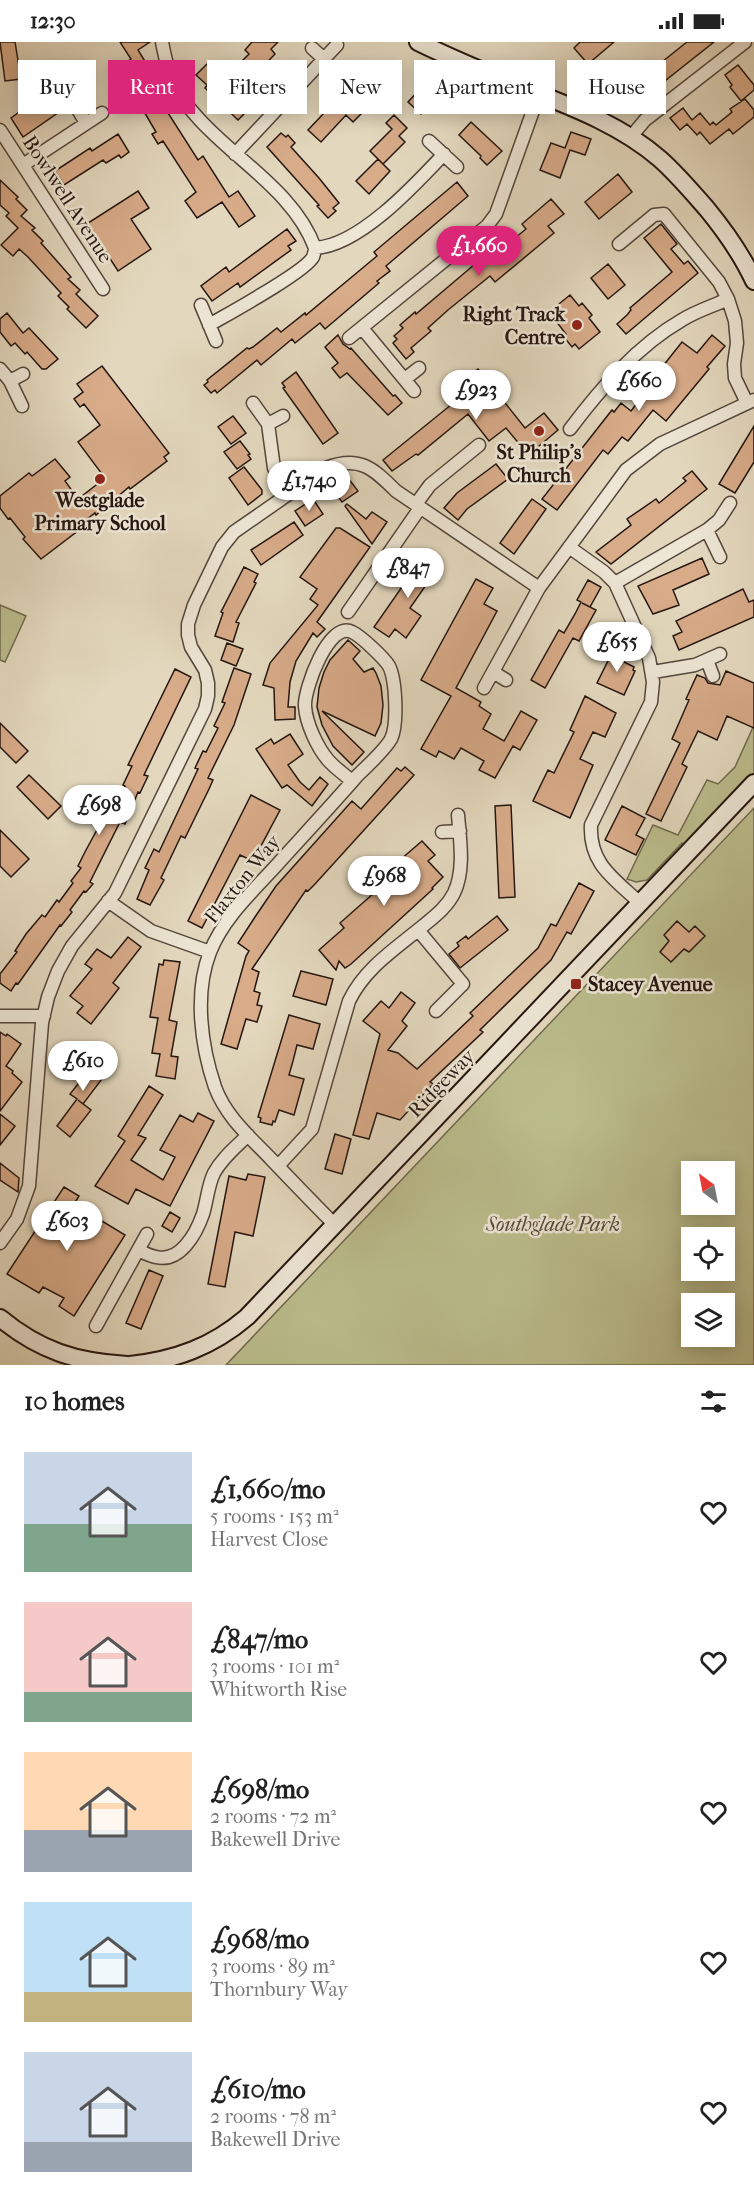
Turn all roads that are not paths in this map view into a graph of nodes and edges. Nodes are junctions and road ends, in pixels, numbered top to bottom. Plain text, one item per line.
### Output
1 (162, 42) edge
2 (418, 42) edge
3 (746, 42) edge
4 (337, 45) dead end
5 (312, 48) dead end
6 (754, 50) edge
7 (324, 59) junction
8 (456, 60) edge
9 (555, 100) edge
10 (102, 113) dead end
11 (81, 114) edge
12 (532, 114) edge
13 (87, 123) junction
14 (0, 130) edge
15 (630, 138) junction
16 (429, 141) dead end
17 (235, 154) junction
18 (444, 154) junction
19 (23, 165) junction
20 (457, 167) dead end
21 (619, 244) dead end
22 (315, 248) junction
23 (754, 281) edge
24 (103, 290) dead end
25 (728, 299) junction
26 (201, 305) dead end
27 (209, 324) junction
28 (363, 328) junction
29 (349, 339) dead end
30 (216, 341) dead end
31 (418, 368) dead end
32 (0, 369) edge
33 (23, 374) dead end
34 (405, 379) junction
35 (10, 381) junction
36 (414, 391) dead end
37 (751, 402) edge
38 (254, 403) dead end
39 (22, 406) dead end
40 (283, 416) dead end
41 (268, 424) junction
42 (570, 429) dead end
43 (479, 445) dead end
44 (290, 492) junction
45 (730, 503) dead end
46 (418, 506) junction
47 (707, 530) junction
48 (569, 547) junction
49 (720, 557) dead end
50 (615, 583) junction
51 (539, 588) junction
52 (355, 609) dead end
53 (720, 654) dead end
54 (706, 660) junction
55 (493, 672) junction
56 (652, 672) junction
57 (713, 676) dead end
58 (506, 680) dead end
59 (484, 688) dead end
60 (352, 781) junction
61 (754, 783) edge
62 (458, 815) dead end
63 (459, 831) junction
64 (442, 832) dead end
65 (108, 901) junction
66 (641, 904) junction
67 (418, 930) junction
68 (210, 952) junction
69 (436, 1011) dead end
70 (0, 1016) edge
71 (44, 1016) junction
72 (248, 1135) junction
73 (278, 1166) junction
74 (335, 1225) junction
75 (147, 1234) dead end
76 (0, 1243) edge
77 (138, 1251) junction
78 (0, 1318) edge
79 (96, 1326) dead end
80 (128, 1365) edge

1 - 17 street
2 - 8 street
3 - 6 street
3 - 15 street
4 - 7 street
5 - 7 street
7 - 17 street
9 - 15 street
10 - 13 street
11 - 13 street
12 - 28 street
13 - 19 street
14 - 19 street, Bowlwell Avenue
15 - 23 street
16 - 18 street
17 - 22 street
18 - 20 street
18 - 22 street
19 - 24 street, Bowlwell Avenue
21 - 25 street
22 - 27 street
25 - 37 street
25 - 42 street
26 - 27 street
27 - 30 street
28 - 29 street
28 - 34 street
31 - 34 street
32 - 35 street
33 - 35 street
34 - 36 street
35 - 39 street
37 - 48 street
38 - 41 street
40 - 41 street
41 - 44 street
43 - 46 street
44 - 46 street
44 - 65 street
45 - 47 street
46 - 51 street
46 - 52 street
47 - 49 street
47 - 50 street
48 - 50 street
48 - 51 street
50 - 56 street
51 - 55 street
53 - 54 street
54 - 56 street
54 - 57 street
55 - 58 street
55 - 59 street
56 - 66 street
60 - 60 street
60 - 68 street, Flaxton Way
61 - 66 street, Ridgeway
62 - 63 street
63 - 64 street
63 - 67 street
65 - 68 street
65 - 71 street
66 - 74 street, Ridgeway
67 - 69 street
67 - 73 street
68 - 72 street, Flaxton Way
70 - 71 street
71 - 76 street
72 - 73 street, Flaxton Way
72 - 77 street
73 - 74 street, Flaxton Way
74 - 80 street, Ridgeway
75 - 77 street
77 - 79 street
78 - 80 street, Ridgeway

